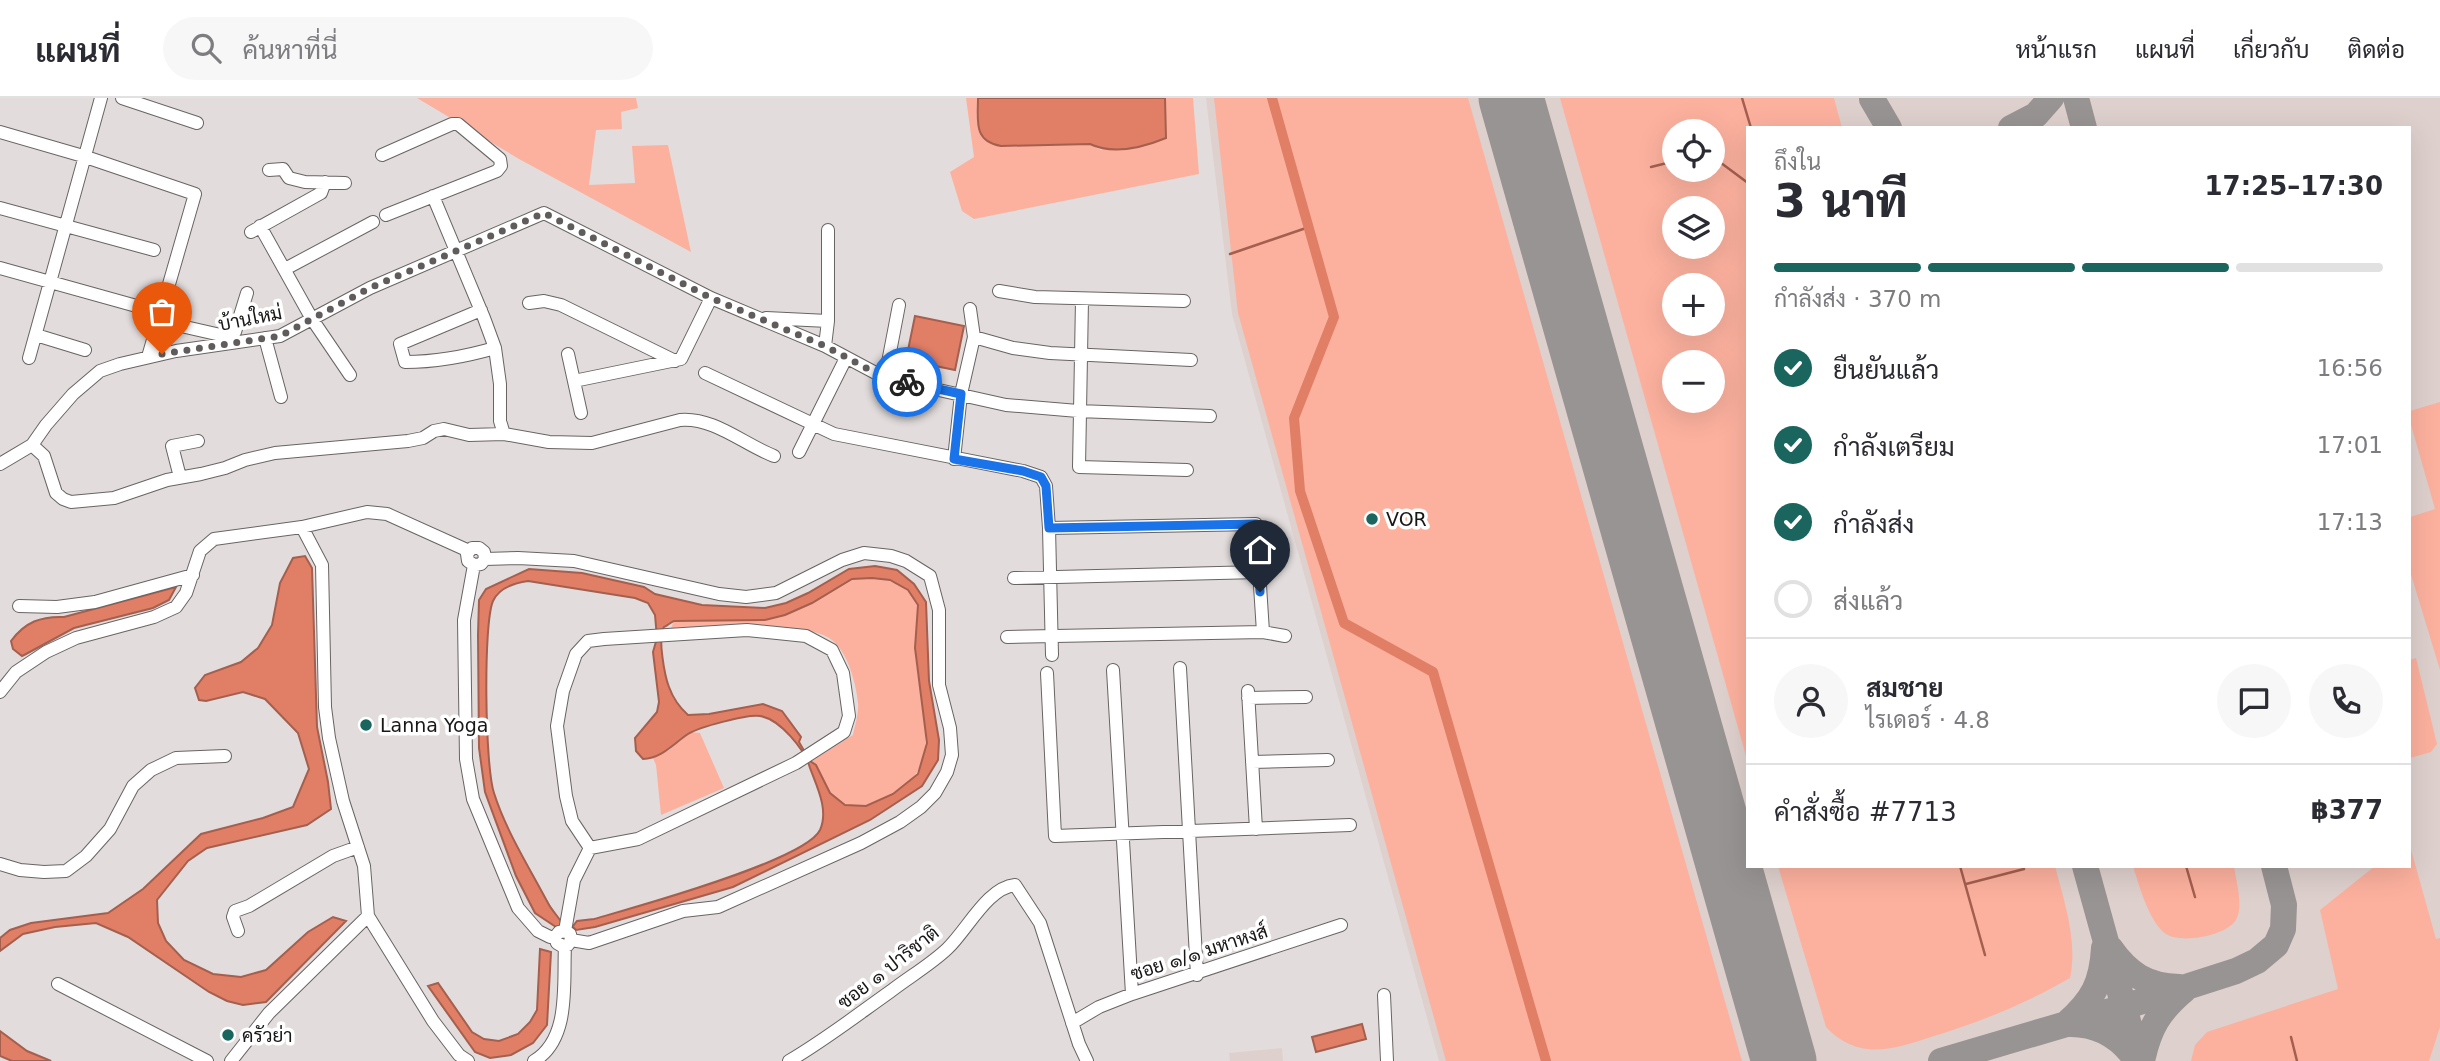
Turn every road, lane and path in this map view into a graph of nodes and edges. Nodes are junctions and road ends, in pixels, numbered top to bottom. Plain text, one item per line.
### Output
1 (101, 98) edge
2 (122, 98) edge
3 (144, 101) edge
4 (197, 123) dead end
5 (0, 132) edge
6 (382, 155) dead end
7 (83, 156) junction
8 (269, 170) dead end
9 (325, 182) junction
10 (345, 183) dead end
11 (433, 196) junction
12 (0, 208) edge
13 (386, 215) dead end
14 (373, 222) dead end
15 (64, 226) junction
16 (828, 230) dead end
17 (154, 250) dead end
18 (456, 253) junction
19 (0, 268) edge
20 (285, 270) junction
21 (50, 282) junction
22 (999, 291) dead end
23 (247, 293) dead end
24 (711, 298) junction
25 (1082, 300) junction
26 (1184, 301) dead end
27 (530, 303) dead end
28 (899, 305) dead end
29 (140, 307) dead end
30 (970, 309) dead end
31 (481, 310) junction
32 (757, 317) junction
33 (312, 319) junction
34 (159, 321) junction
35 (828, 321) junction
36 (36, 335) junction
37 (974, 337) junction
38 (265, 338) junction
39 (825, 346) junction
40 (495, 348) junction
41 (85, 350) dead end
42 (568, 354) dead end
43 (1080, 355) junction
44 (148, 357) junction
45 (29, 358) dead end
46 (846, 358) junction
47 (675, 360) junction
48 (1191, 360) dead end
49 (705, 373) dead end
50 (350, 375) dead end
51 (885, 378) junction
52 (574, 381) junction
53 (961, 394) junction
54 (281, 397) dead end
55 (1078, 411) junction
56 (580, 413) dead end
57 (1210, 416) dead end
58 (812, 425) junction
59 (504, 435) junction
60 (198, 441) dead end
61 (32, 445) junction
62 (799, 452) dead end
63 (774, 456) dead end
64 (954, 459) junction
65 (0, 464) edge
66 (1186, 470) dead end
67 (180, 477) junction
68 (302, 527) junction
69 (1049, 528) junction
70 (480, 562) junction
71 (1259, 572) junction
72 (193, 575) junction
73 (1049, 577) junction
74 (1014, 578) dead end
75 (19, 606) dead end
76 (1263, 632) junction
77 (1052, 636) junction
78 (1285, 636) dead end
79 (1007, 637) dead end
80 (1052, 655) dead end
81 (1180, 668) dead end
82 (1113, 670) dead end
83 (1047, 673) dead end
84 (0, 692) edge
85 (1306, 697) dead end
86 (225, 755) dead end
87 (1328, 760) dead end
88 (1252, 762) junction
89 (1350, 825) dead end
90 (1256, 829) junction
91 (1189, 831) junction
92 (1122, 834) junction
93 (358, 847) junction
94 (590, 848) junction
95 (0, 864) edge
96 (368, 916) junction
97 (1341, 925) dead end
98 (238, 931) dead end
99 (565, 934) junction
100 (1197, 975) junction
101 (58, 984) dead end
102 (1132, 994) junction
103 (1384, 995) dead end
104 (1072, 1023) junction
105 (207, 1061) edge
106 (231, 1061) edge
107 (468, 1061) edge
108 (534, 1061) edge
109 (789, 1061) edge
110 (1087, 1061) edge
111 (1387, 1061) edge

1 - 7 street
2 - 3 street
3 - 4 street
5 - 7 street
6 - 11 street
7 - 15 street
7 - 34 street
8 - 9 street
9 - 10 street
9 - 20 street
11 - 13 street
11 - 18 street
12 - 15 street
14 - 20 street
15 - 17 street
15 - 21 street
16 - 35 street
18 - 24 street, บ้านใหม่
18 - 31 street
18 - 33 street, บ้านใหม่
19 - 21 street
20 - 33 street
21 - 29 street
21 - 36 street
22 - 25 street
23 - 34 street
24 - 32 street
24 - 47 street
25 - 26 street
25 - 43 street
27 - 47 street
28 - 51 street
30 - 37 street
31 - 40 street
31 - 40 street
32 - 35 street
32 - 39 street
33 - 38 street, บ้านใหม่
33 - 50 street
34 - 44 street
35 - 39 street
36 - 41 street
36 - 45 street
37 - 43 street
37 - 53 street
38 - 44 street, บ้านใหม่
38 - 54 street
39 - 46 street
40 - 59 street
42 - 52 street
43 - 48 street
43 - 55 street
44 - 61 street, บ้านใหม่
46 - 51 street
46 - 58 street
47 - 52 street
49 - 58 street
51 - 53 street
52 - 56 street
53 - 55 street
53 - 64 street
55 - 57 street
55 - 66 street
58 - 62 street
58 - 64 street
59 - 63 street
59 - 67 street
60 - 67 street
61 - 65 street, บ้านใหม่
61 - 67 street
64 - 69 street
68 - 70 street
68 - 72 street
68 - 93 street
69 - 71 street
69 - 73 street
70 - 99 street
70 - 99 street
71 - 73 street
71 - 76 street
72 - 75 street
72 - 84 street
73 - 74 street
73 - 77 street
76 - 77 street
76 - 78 street
77 - 79 street
77 - 80 street
81 - 91 street
82 - 92 street
83 - 92 street
85 - 88 street
86 - 95 street
87 - 88 street
88 - 90 street
89 - 90 street
90 - 91 street
91 - 92 street
91 - 100 street
92 - 102 street
93 - 96 street
93 - 98 street
94 - 94 street
94 - 99 street
96 - 106 street
96 - 107 street
97 - 100 street, ซอย ๑/๑ มหาหงส์
99 - 108 street
100 - 102 street, ซอย ๑/๑ มหาหงส์
101 - 105 street
102 - 104 street, ซอย ๑/๑ มหาหงส์
103 - 111 street
104 - 109 street, ซอย ๑ ปาริชาติ
104 - 110 street, ซอย ๑ ปาริชาติ

